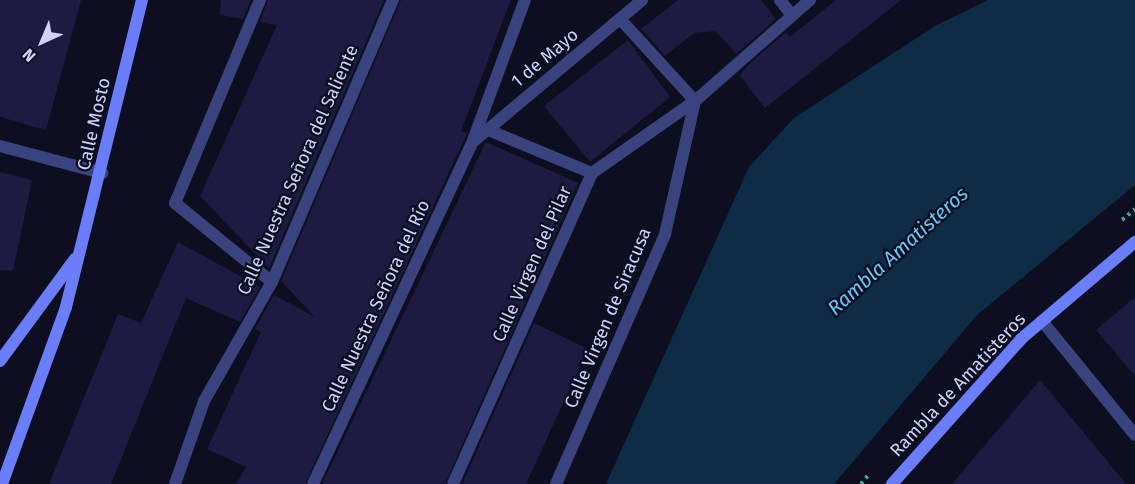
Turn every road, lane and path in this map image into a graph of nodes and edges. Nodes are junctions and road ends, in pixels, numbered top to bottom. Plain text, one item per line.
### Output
1 (142, 0) edge
2 (260, 0) edge
3 (393, 0) edge
4 (525, 0) edge
5 (642, 0) edge
6 (780, 0) edge
7 (810, 0) edge
8 (791, 14) junction
9 (620, 19) junction
10 (695, 100) junction
11 (488, 130) junction
12 (472, 143) junction
13 (0, 146) edge
14 (102, 173) junction
15 (592, 173) junction
16 (1135, 242) edge
17 (77, 255) junction
18 (272, 282) junction
19 (1042, 321) junction
20 (0, 361) edge
21 (1135, 435) edge
22 (2, 484) edge
23 (175, 484) edge
24 (313, 484) edge
25 (453, 484) edge
26 (556, 484) edge
27 (892, 484) edge

1 - 14 street, Calle Mosto
2 - 18 street
3 - 18 street, Calle Nuestra Señora del Saliente
4 - 12 street, Calle Nuestra Señora del Río
5 - 9 street, 1 de Mayo
6 - 8 street
7 - 8 street
8 - 10 street
9 - 10 street
9 - 11 street, 1 de Mayo
10 - 15 street, Calle Virgen del Pilar
10 - 26 street, Calle Virgen de Siracusa
11 - 12 street, 1 de Mayo
11 - 15 street
12 - 24 street, Calle Nuestra Señora del Río
13 - 14 street
14 - 17 street, Calle Mosto
15 - 25 street, Calle Virgen del Pilar
16 - 19 street, Rambla de Amatisteros
17 - 20 street, Calle Mosto
17 - 22 street, Calle Mosto
18 - 23 street, Calle Nuestra Señora del Saliente
19 - 21 street
19 - 27 street, Rambla de Amatisteros

